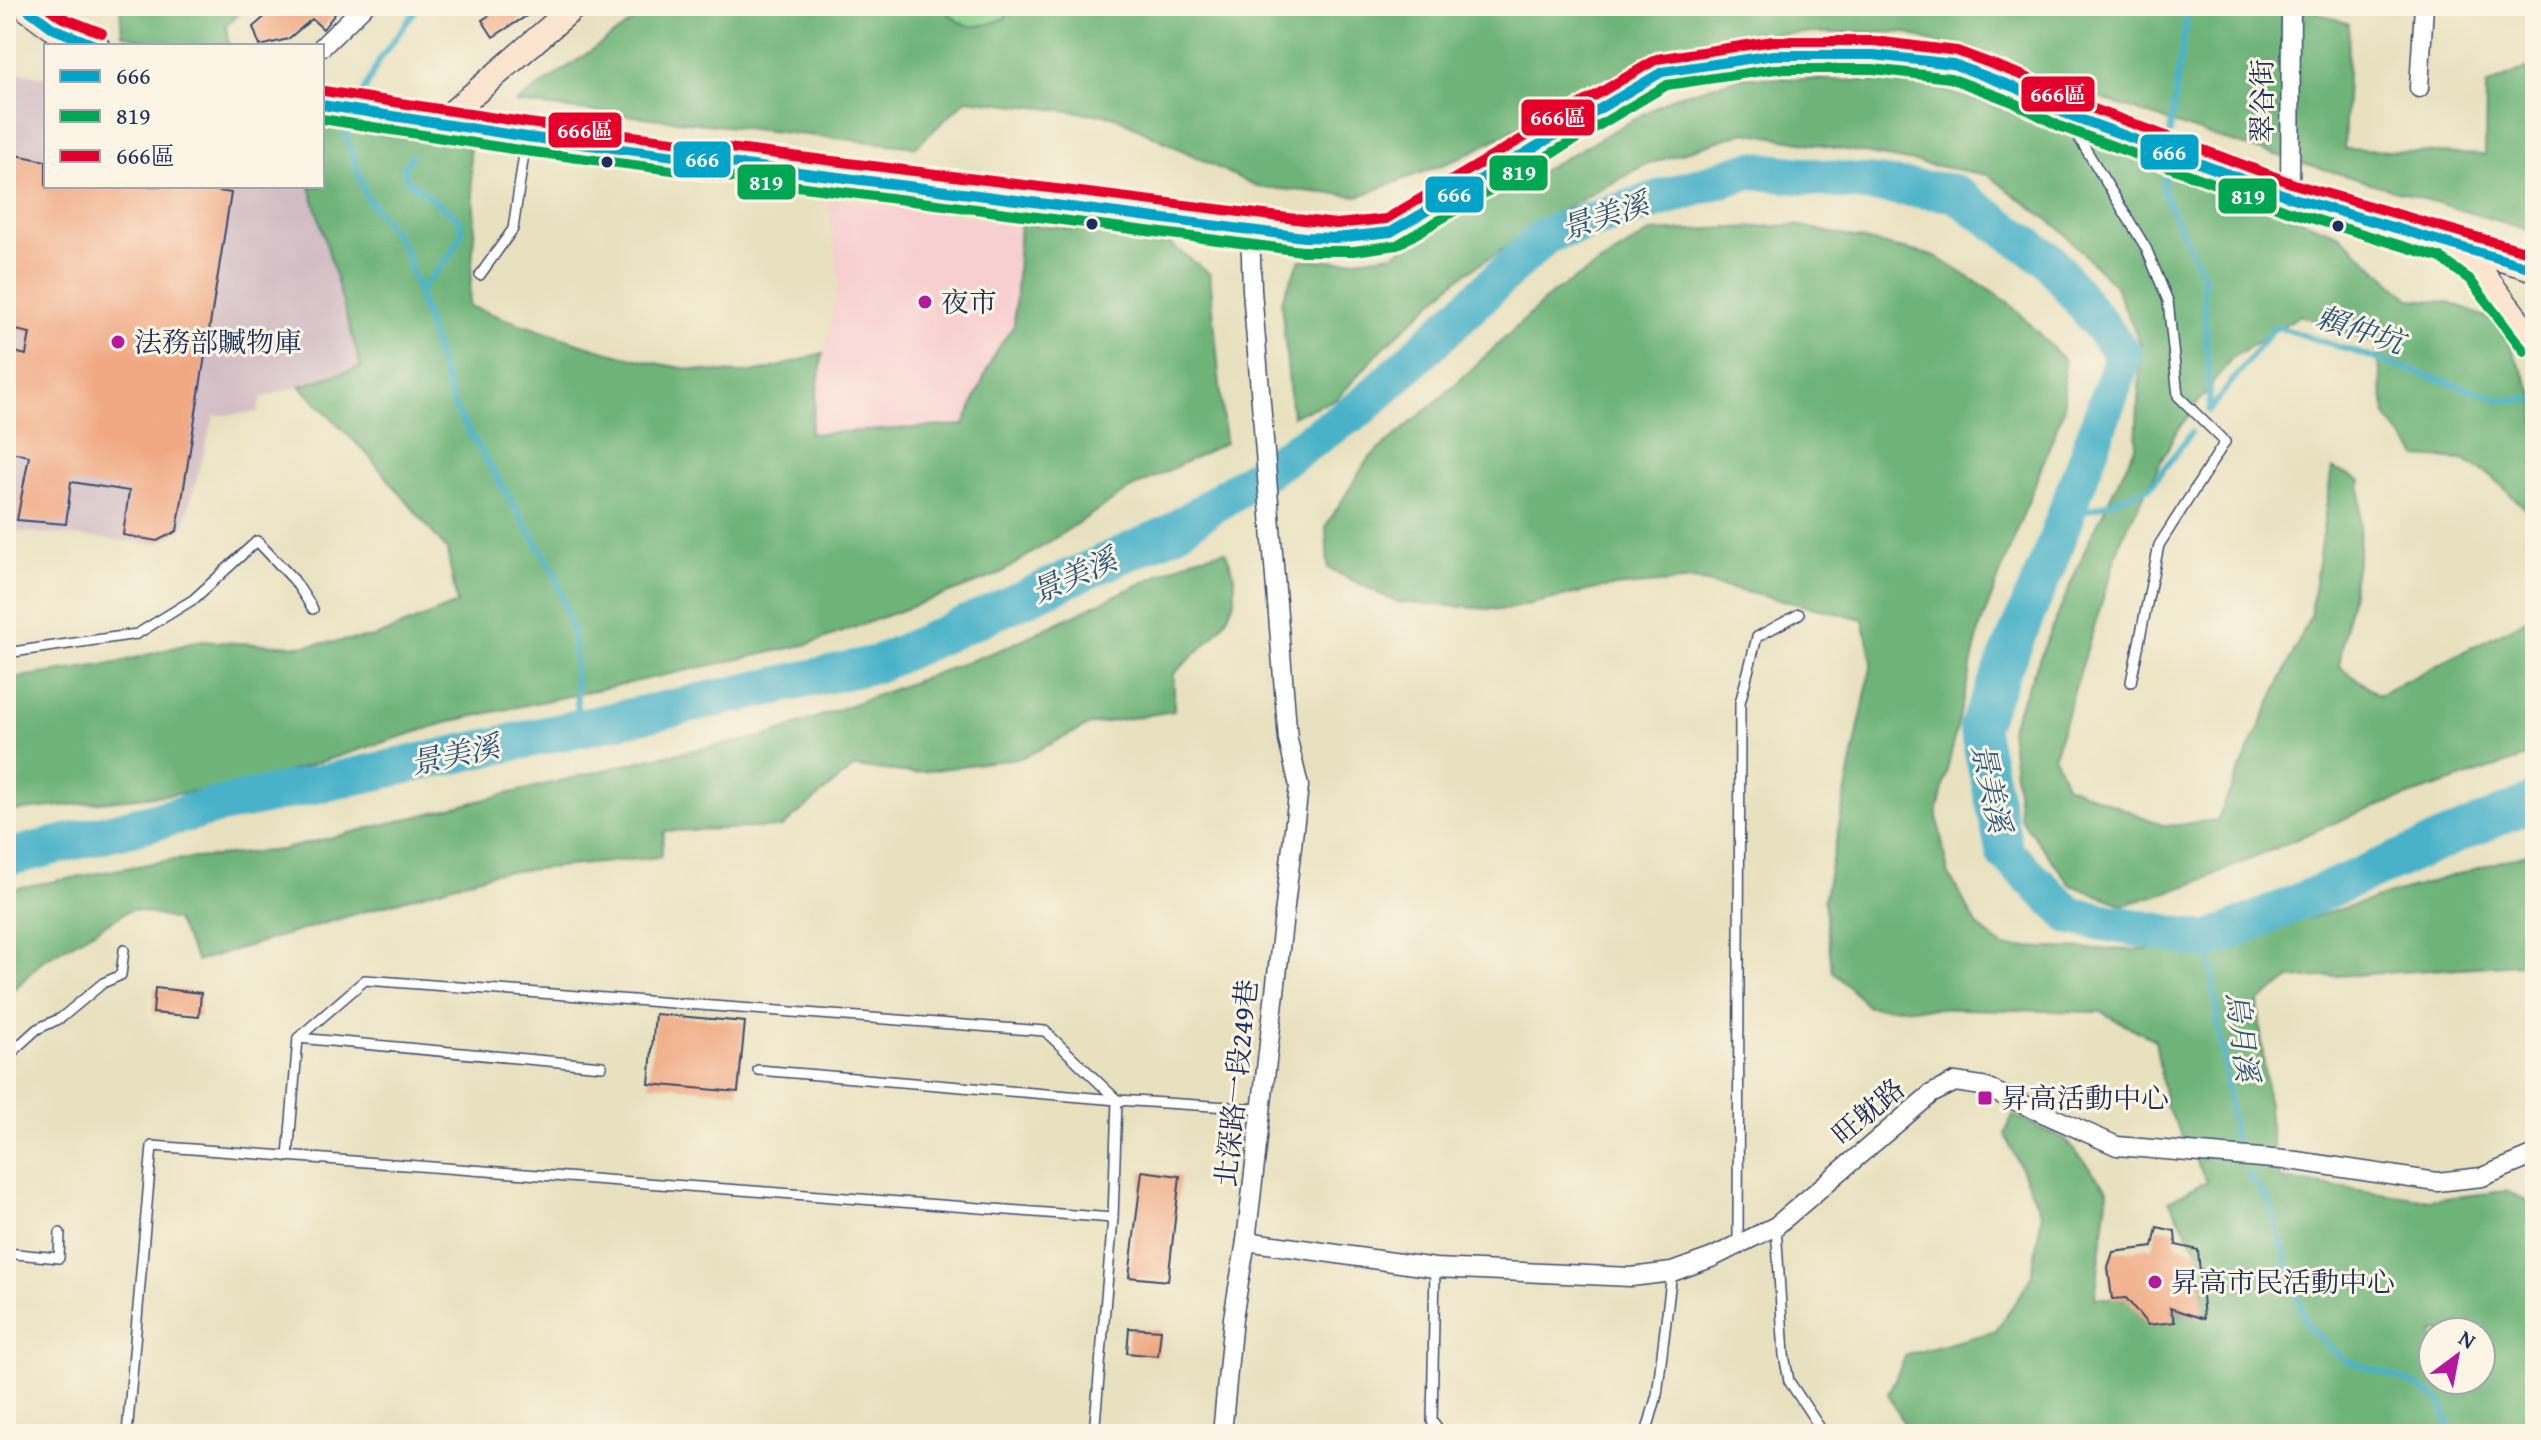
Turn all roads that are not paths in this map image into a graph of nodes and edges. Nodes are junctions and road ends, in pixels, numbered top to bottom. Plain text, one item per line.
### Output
1 (23, 6) edge
2 (364, 6) edge
3 (575, 6) edge
4 (2291, 6) edge
5 (2424, 6) edge
6 (2526, 6) edge
7 (2535, 16) edge
8 (92, 44) edge
9 (324, 45) edge
10 (2419, 88) dead end
11 (324, 105) edge
12 (2064, 113) junction
13 (438, 125) junction
14 (527, 137) junction
15 (2290, 197) junction
16 (1250, 227) junction
17 (2447, 245) junction
18 (2535, 269) edge
19 (480, 275) dead end
20 (2535, 343) edge
21 (313, 609) dead end
22 (1799, 614) dead end
23 (6, 653) edge
24 (2131, 682) dead end
25 (124, 950) dead end
26 (298, 1038) junction
27 (6, 1065) edge
28 (602, 1066) dead end
29 (758, 1070) dead end
30 (1117, 1100) junction
31 (1260, 1109) junction
32 (2535, 1155) edge
33 (288, 1157) junction
34 (1113, 1218) junction
35 (1776, 1226) junction
36 (60, 1233) dead end
37 (1246, 1241) junction
38 (1738, 1241) junction
39 (6, 1253) edge
40 (1435, 1268) junction
41 (1672, 1272) junction
42 (127, 1434) edge
43 (1094, 1434) edge
44 (1222, 1434) edge
45 (1441, 1434) edge
46 (1646, 1434) edge
47 (1824, 1434) edge

1 - 8 main road
2 - 9 street
3 - 13 main road
4 - 15 street, 翠谷街
5 - 10 street
6 - 7 lane
11 - 13 main road
12 - 15 main road
12 - 16 main road
12 - 24 lane
13 - 14 main road
14 - 16 main road
14 - 19 lane
15 - 17 main road
16 - 31 street, 北深路一段249巷
17 - 18 main road
17 - 20 main road
21 - 23 lane
22 - 38 lane
25 - 27 lane
26 - 28 lane
26 - 30 lane
26 - 33 lane
29 - 30 lane
30 - 31 lane
30 - 34 lane
31 - 37 street, 北深路一段249巷
32 - 35 street, 旺躭路
33 - 34 lane
33 - 42 lane
34 - 43 lane
35 - 38 street, 旺躭路
35 - 47 lane
36 - 39 lane
37 - 40 street, 旺躭路
37 - 44 street, 北深路一段249巷
38 - 41 street, 旺躭路
40 - 41 street, 旺躭路
40 - 45 lane
41 - 46 lane

